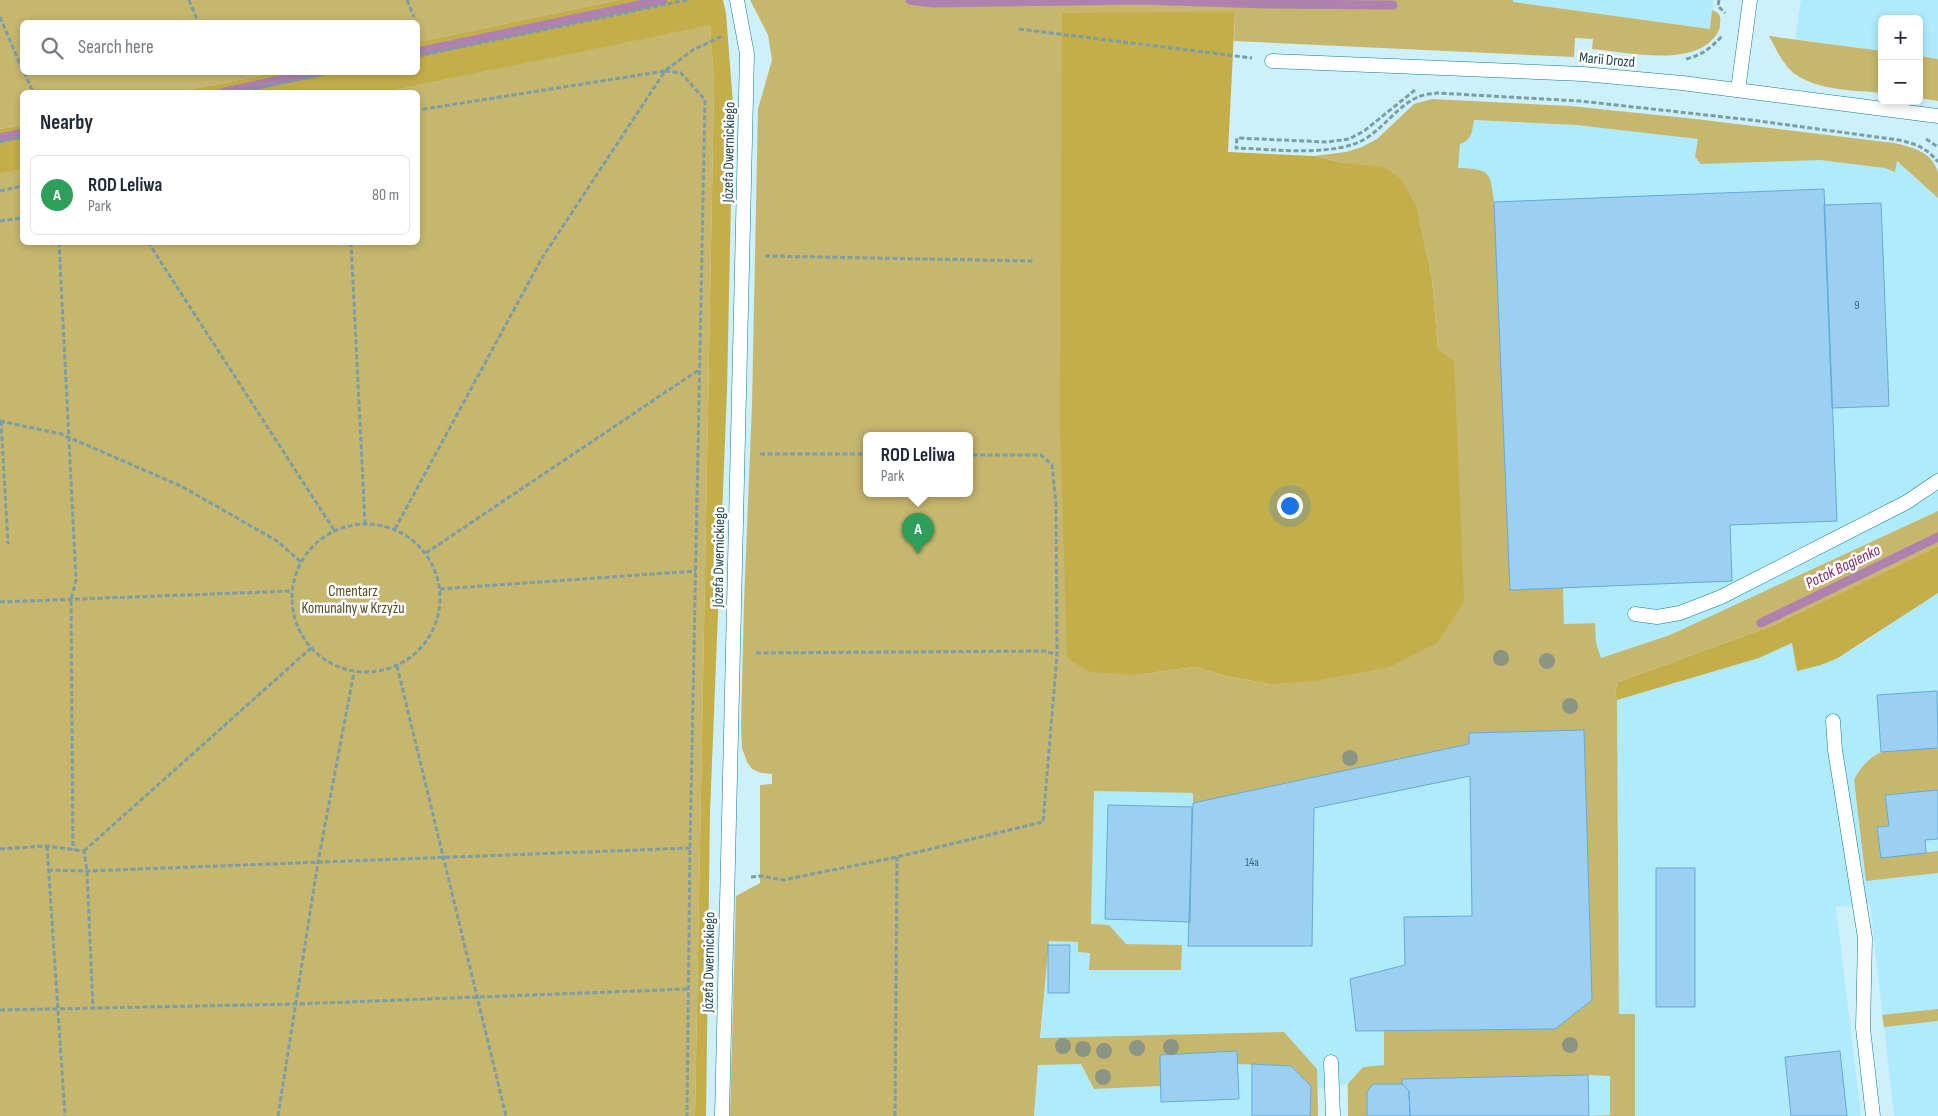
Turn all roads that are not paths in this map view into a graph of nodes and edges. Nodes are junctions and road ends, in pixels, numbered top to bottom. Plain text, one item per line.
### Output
1 (737, 0) edge
2 (1750, 0) edge
3 (1272, 61) road end
4 (1738, 90) junction
5 (1938, 116) edge
6 (1938, 481) edge
7 (1635, 614) dead end
8 (1833, 720) dead end
9 (1331, 1062) dead end
10 (722, 1116) edge
11 (1333, 1116) edge
12 (1873, 1116) edge

1 - 10 lane, Józefa Dwernickiego
2 - 4 lane
3 - 4 lane, Marii Drozd
4 - 5 lane, Marii Drozd
6 - 7 lane
8 - 12 lane
9 - 11 lane

